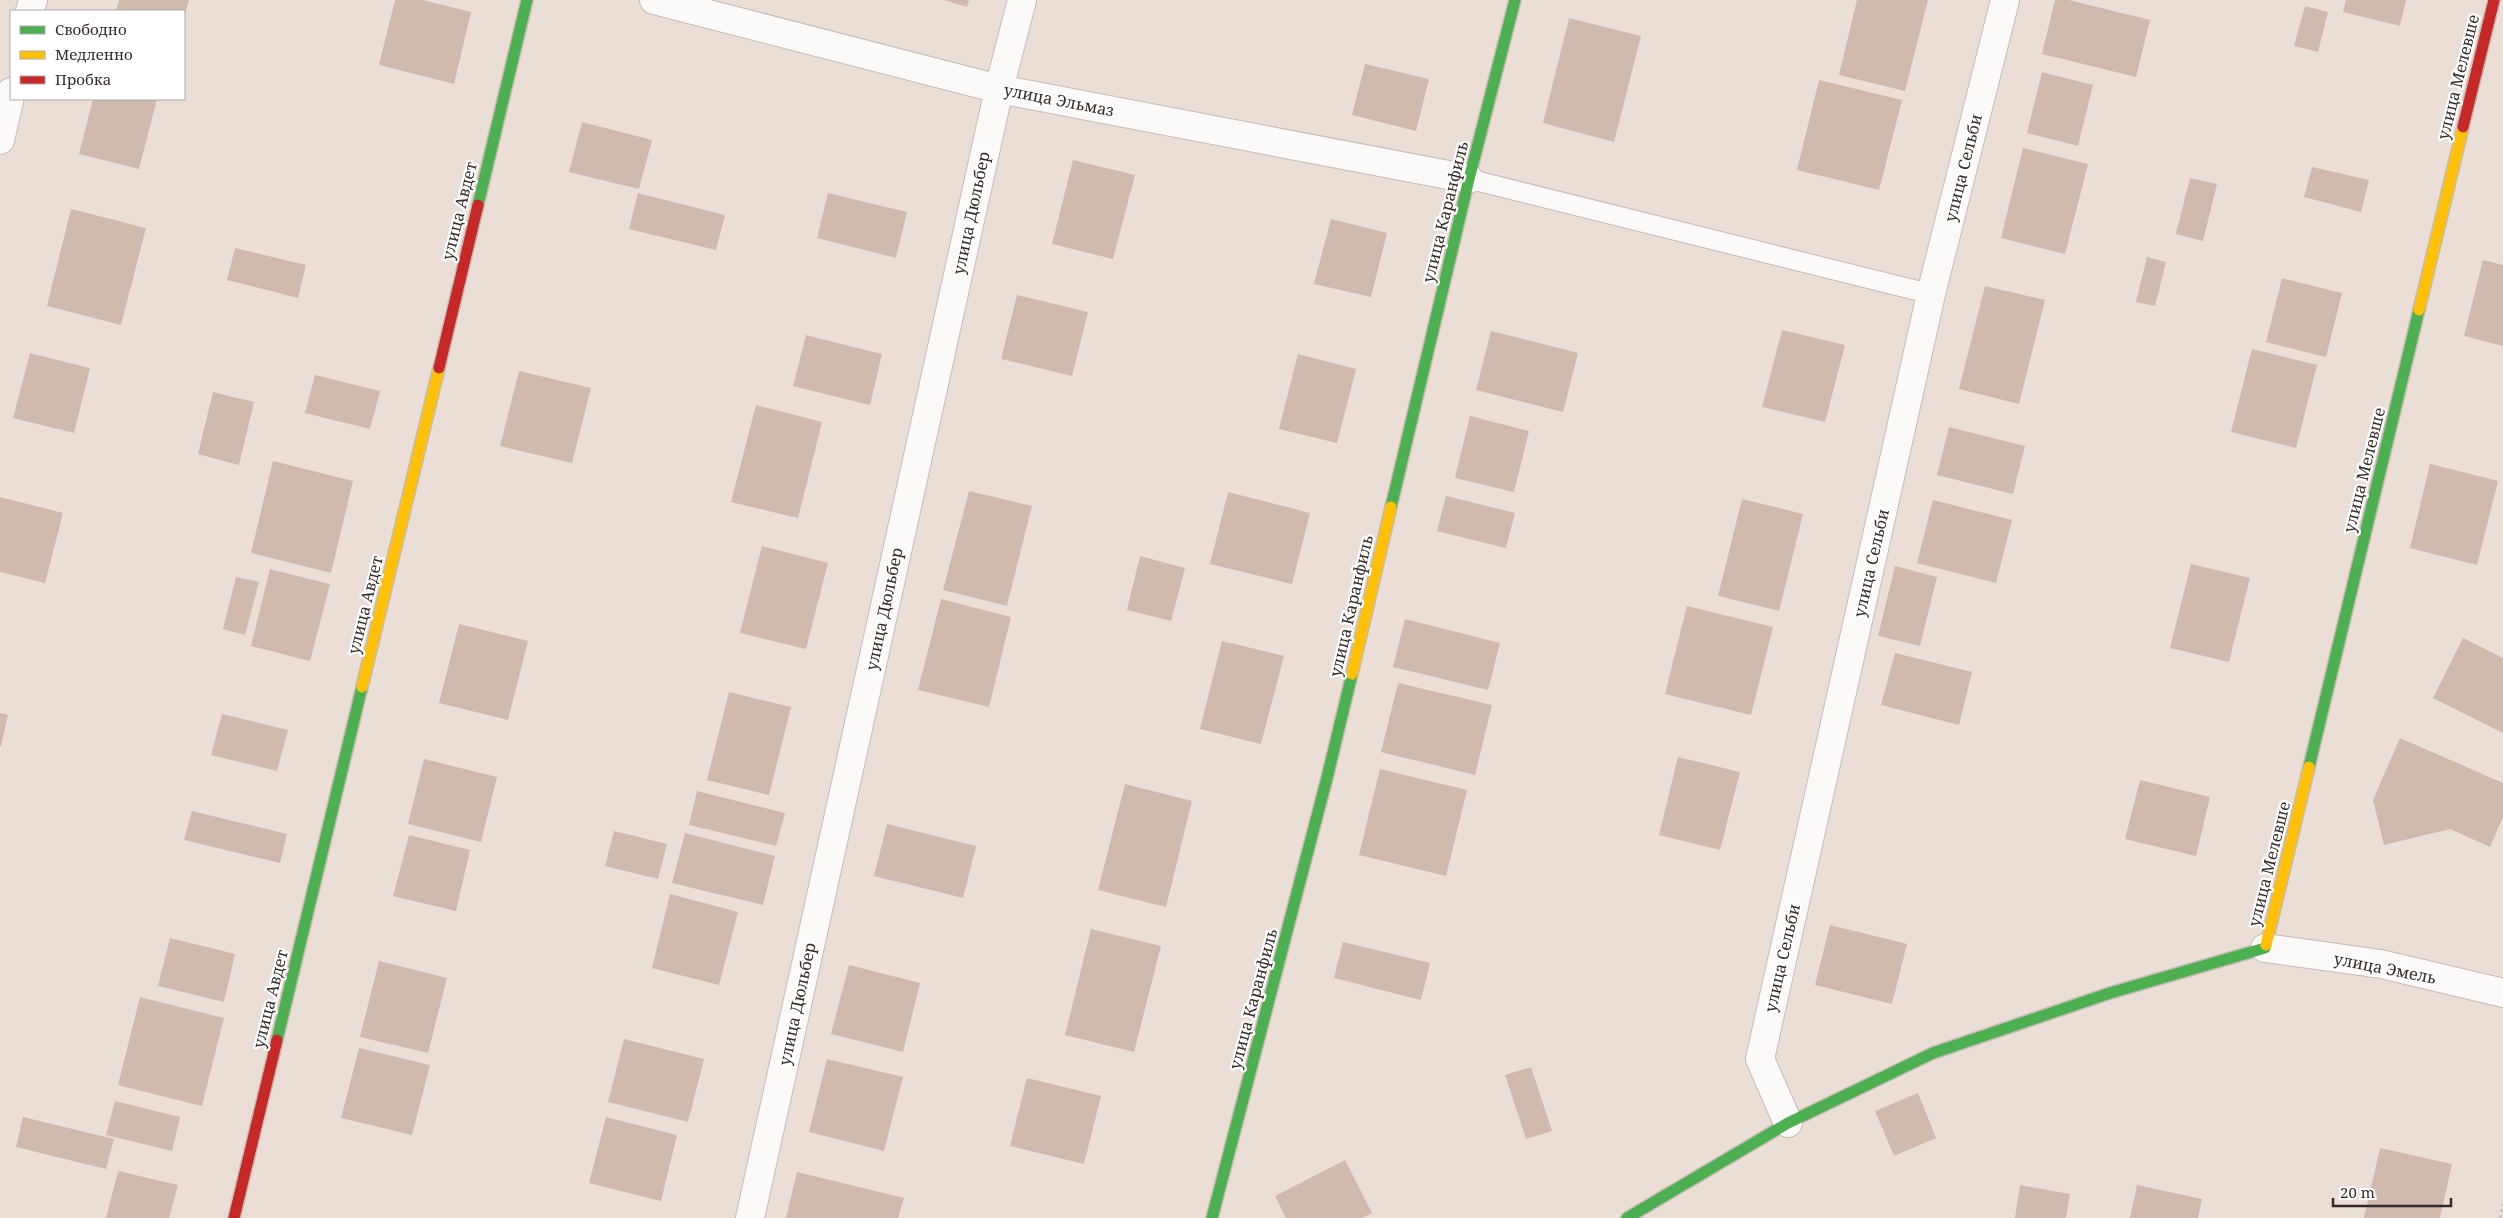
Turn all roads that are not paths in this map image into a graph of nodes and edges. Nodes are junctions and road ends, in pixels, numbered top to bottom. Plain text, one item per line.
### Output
1 (527, 0) edge
2 (654, 0) edge
3 (1022, 0) edge
4 (1515, 0) edge
5 (2005, 0) edge
6 (2494, 0) edge
7 (999, 89) junction
8 (10, 96) edge
9 (0, 140) edge
10 (1469, 179) junction
11 (1931, 294) junction
12 (2265, 948) junction
13 (2503, 992) edge
14 (1788, 1123) junction
15 (234, 1218) edge
16 (750, 1218) edge
17 (1212, 1218) edge
18 (1627, 1218) edge

1 - 15 street, улица Авдет
2 - 7 street, улица Эльмаз
3 - 7 street, улица Дюльбер
4 - 10 street, улица Каранфиль
5 - 11 street, улица Сельби
6 - 12 street, улица Мелевше
7 - 10 street, улица Эльмаз
7 - 16 street, улица Дюльбер
8 - 9 street
10 - 11 lane
10 - 17 street, улица Каранфиль
11 - 14 street, улица Сельби
12 - 13 street, улица Эмель
12 - 14 street
14 - 18 street

